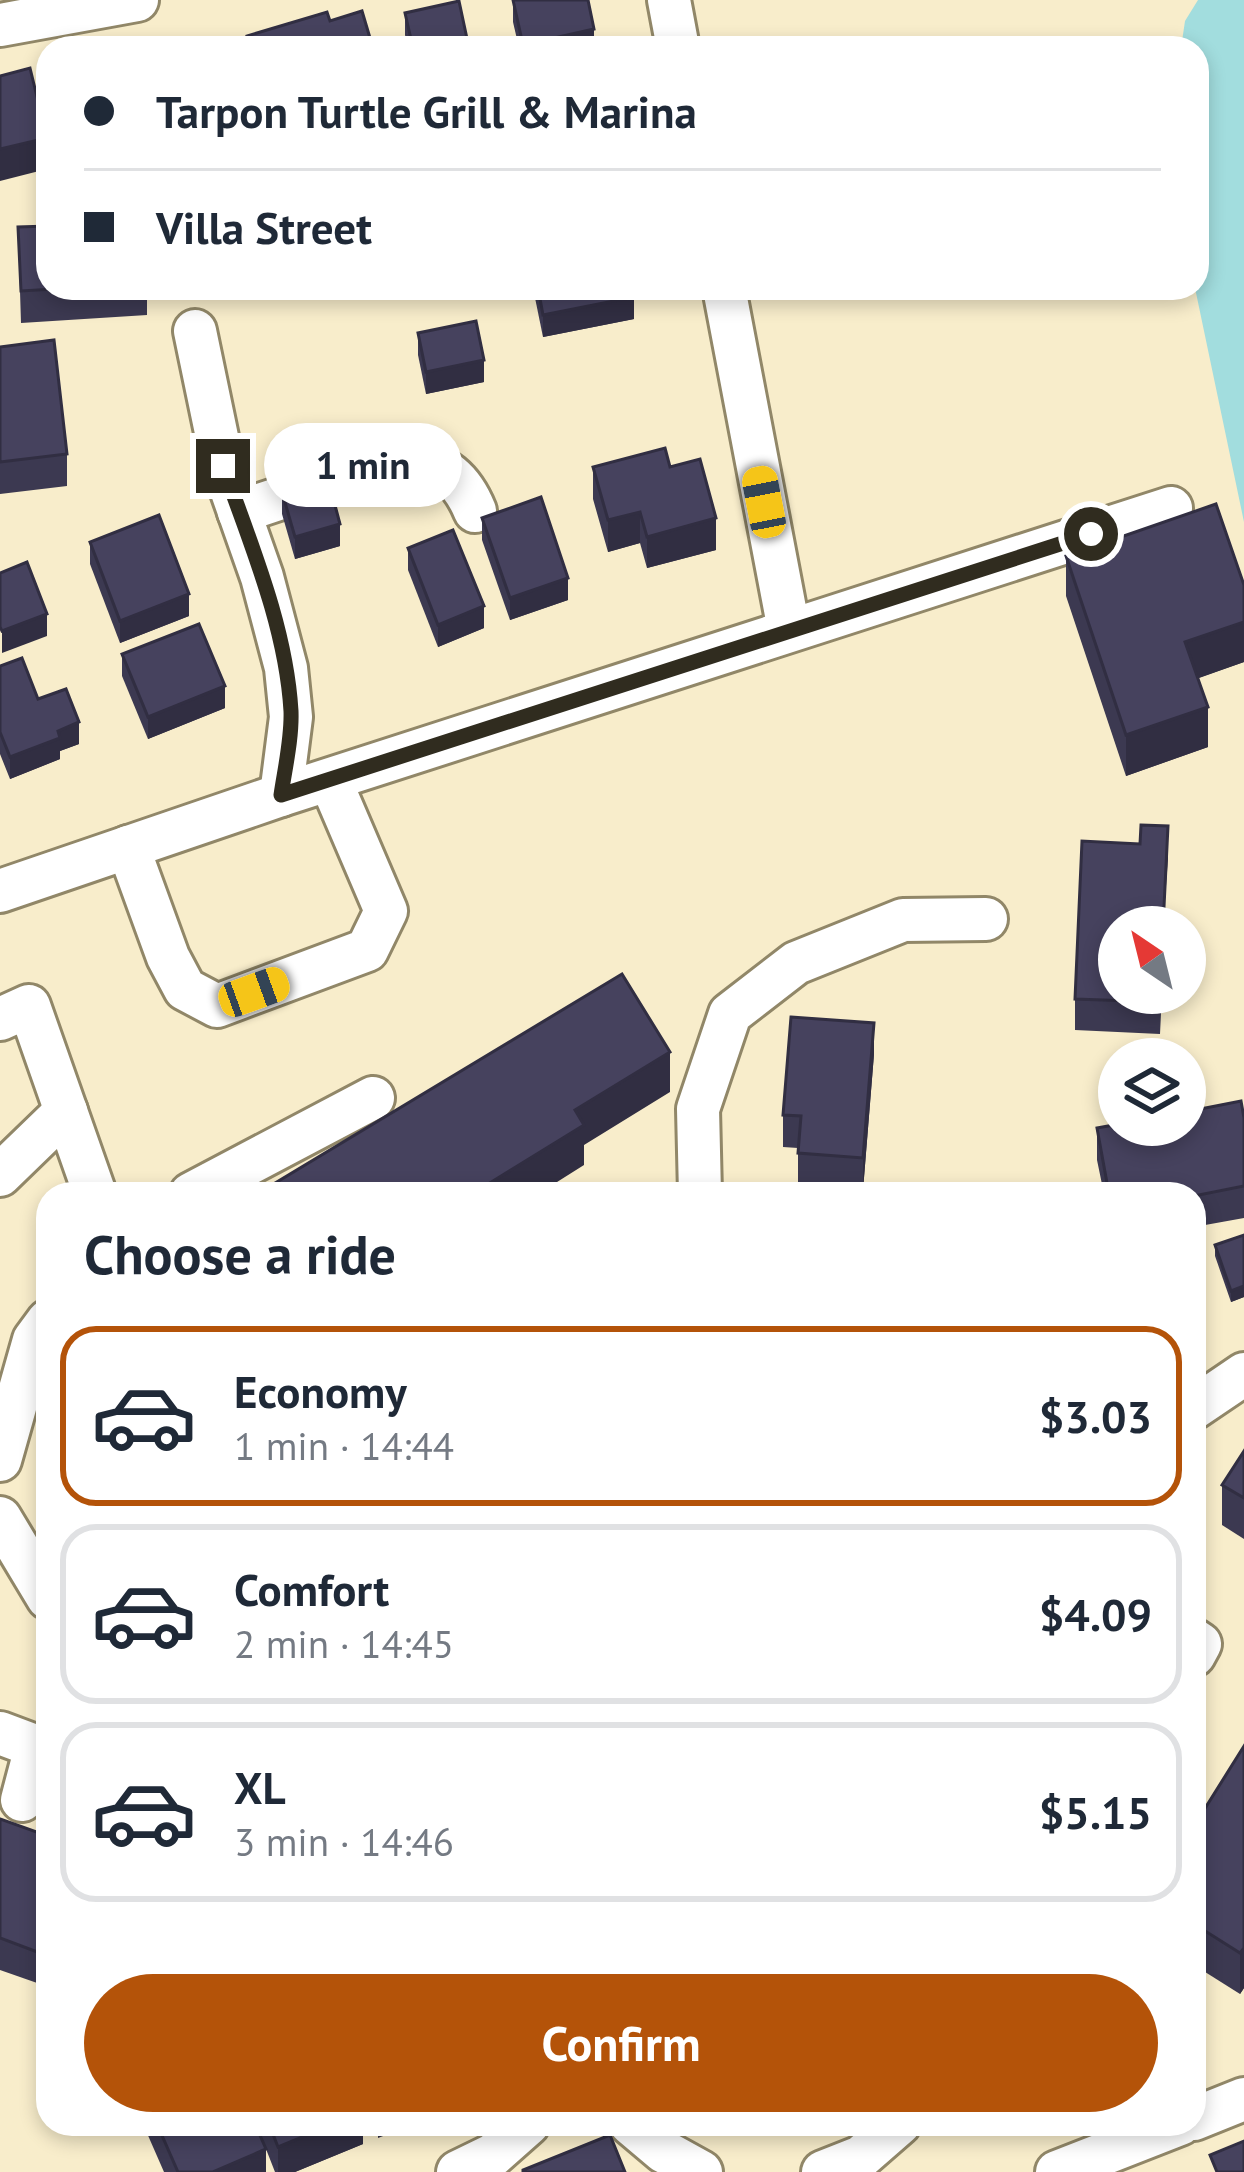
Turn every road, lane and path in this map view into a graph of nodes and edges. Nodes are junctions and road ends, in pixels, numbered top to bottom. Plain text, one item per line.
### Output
1 (137, 0) edge
2 (669, 0) edge
3 (0, 25) edge
4 (676, 36) edge
5 (726, 300) edge
6 (195, 332) dead end
7 (1171, 508) dead end
8 (475, 511) dead end
9 (239, 512) junction
10 (789, 630) junction
11 (330, 780) junction
12 (281, 795) junction
13 (128, 847) junction
14 (0, 891) edge
15 (986, 920) dead end
16 (0, 1018) edge
17 (373, 1099) dead end
18 (66, 1112) junction
19 (0, 1175) edge
20 (91, 1182) edge
21 (214, 1182) edge
22 (700, 1182) edge
23 (36, 1337) edge
24 (1244, 1374) edge
25 (1206, 1400) edge
26 (0, 1460) edge
27 (0, 1518) edge
28 (36, 1578) edge
29 (28, 1744) edge
30 (23, 1800) edge
31 (1244, 2099) edge
32 (1206, 2114) edge
33 (515, 2136) edge
34 (645, 2136) edge
35 (885, 2136) edge
36 (1149, 2136) edge
37 (458, 2172) edge
38 (701, 2172) edge
39 (823, 2172) edge
40 (1057, 2172) edge

1 - 3 street
2 - 4 street
5 - 10 street
6 - 9 street
7 - 10 street
8 - 9 street
9 - 12 street
10 - 11 street
11 - 12 street
11 - 13 street
12 - 13 street
13 - 14 street
15 - 22 street
16 - 18 street
17 - 21 street
18 - 19 street
18 - 20 street
23 - 26 street
24 - 25 street
27 - 28 street
29 - 30 street
31 - 32 street
33 - 37 street
34 - 38 street
35 - 39 street
36 - 40 street

